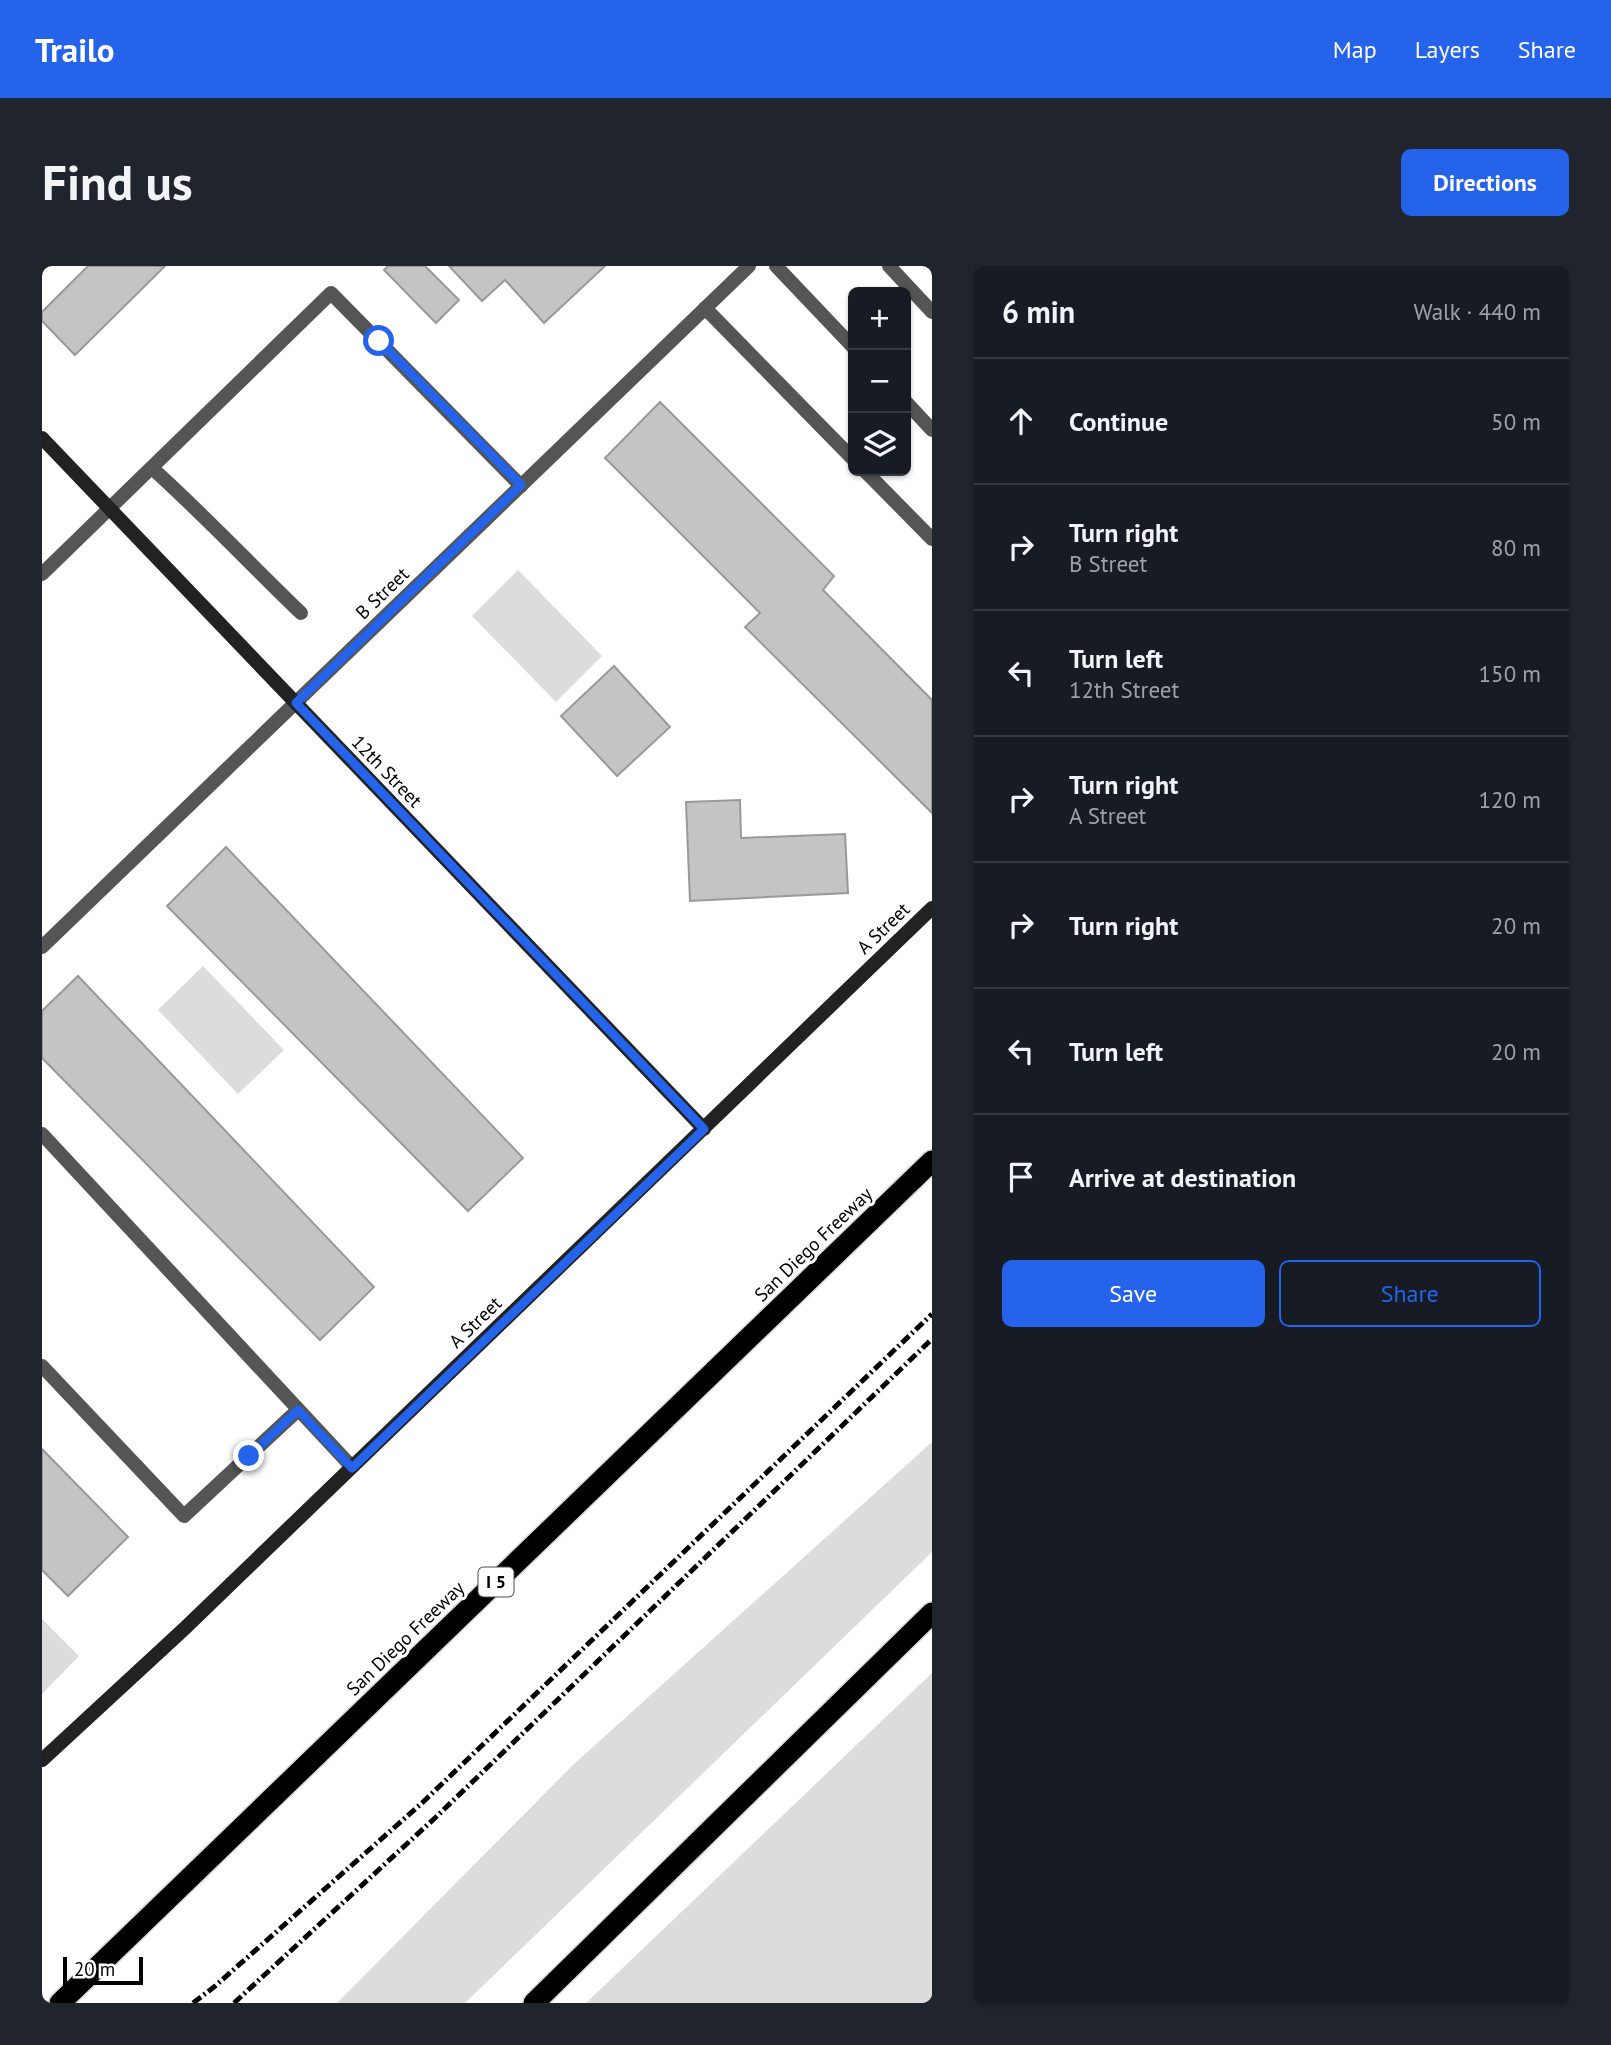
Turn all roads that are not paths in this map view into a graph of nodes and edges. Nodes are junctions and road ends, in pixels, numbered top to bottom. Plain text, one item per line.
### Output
1 (749, 266) edge
2 (776, 266) edge
3 (889, 266) edge
4 (705, 308) junction
5 (932, 312) edge
6 (848, 342) edge
7 (911, 407) edge
8 (932, 430) edge
9 (42, 438) edge
10 (848, 454) edge
11 (152, 468) junction
12 (870, 476) edge
13 (521, 485) junction
14 (110, 509) junction
15 (932, 539) edge
16 (42, 574) edge
17 (302, 613) dead end
18 (296, 703) junction
19 (932, 908) edge
20 (42, 947) edge
21 (704, 1129) junction
22 (42, 1134) edge
23 (932, 1161) edge
24 (42, 1366) edge
25 (298, 1410) junction
26 (352, 1468) junction
27 (932, 1613) edge
28 (42, 1760) edge
29 (60, 2003) edge
30 (534, 2003) edge

1 - 4 street, B Street
2 - 6 street
3 - 5 street
4 - 10 street
4 - 13 street, B Street
7 - 8 street
9 - 14 main road, 12th Street
11 - 13 street
11 - 14 street
11 - 17 street
12 - 15 street
13 - 18 street, B Street
14 - 16 street
14 - 18 main road, 12th Street
18 - 20 street, B Street
18 - 21 main road, 12th Street
19 - 21 main road, A Street
21 - 26 main road, A Street
22 - 25 street
23 - 29 highway, San Diego Freeway / I 5
24 - 25 street
25 - 26 street
26 - 28 main road, A Street
27 - 30 highway

